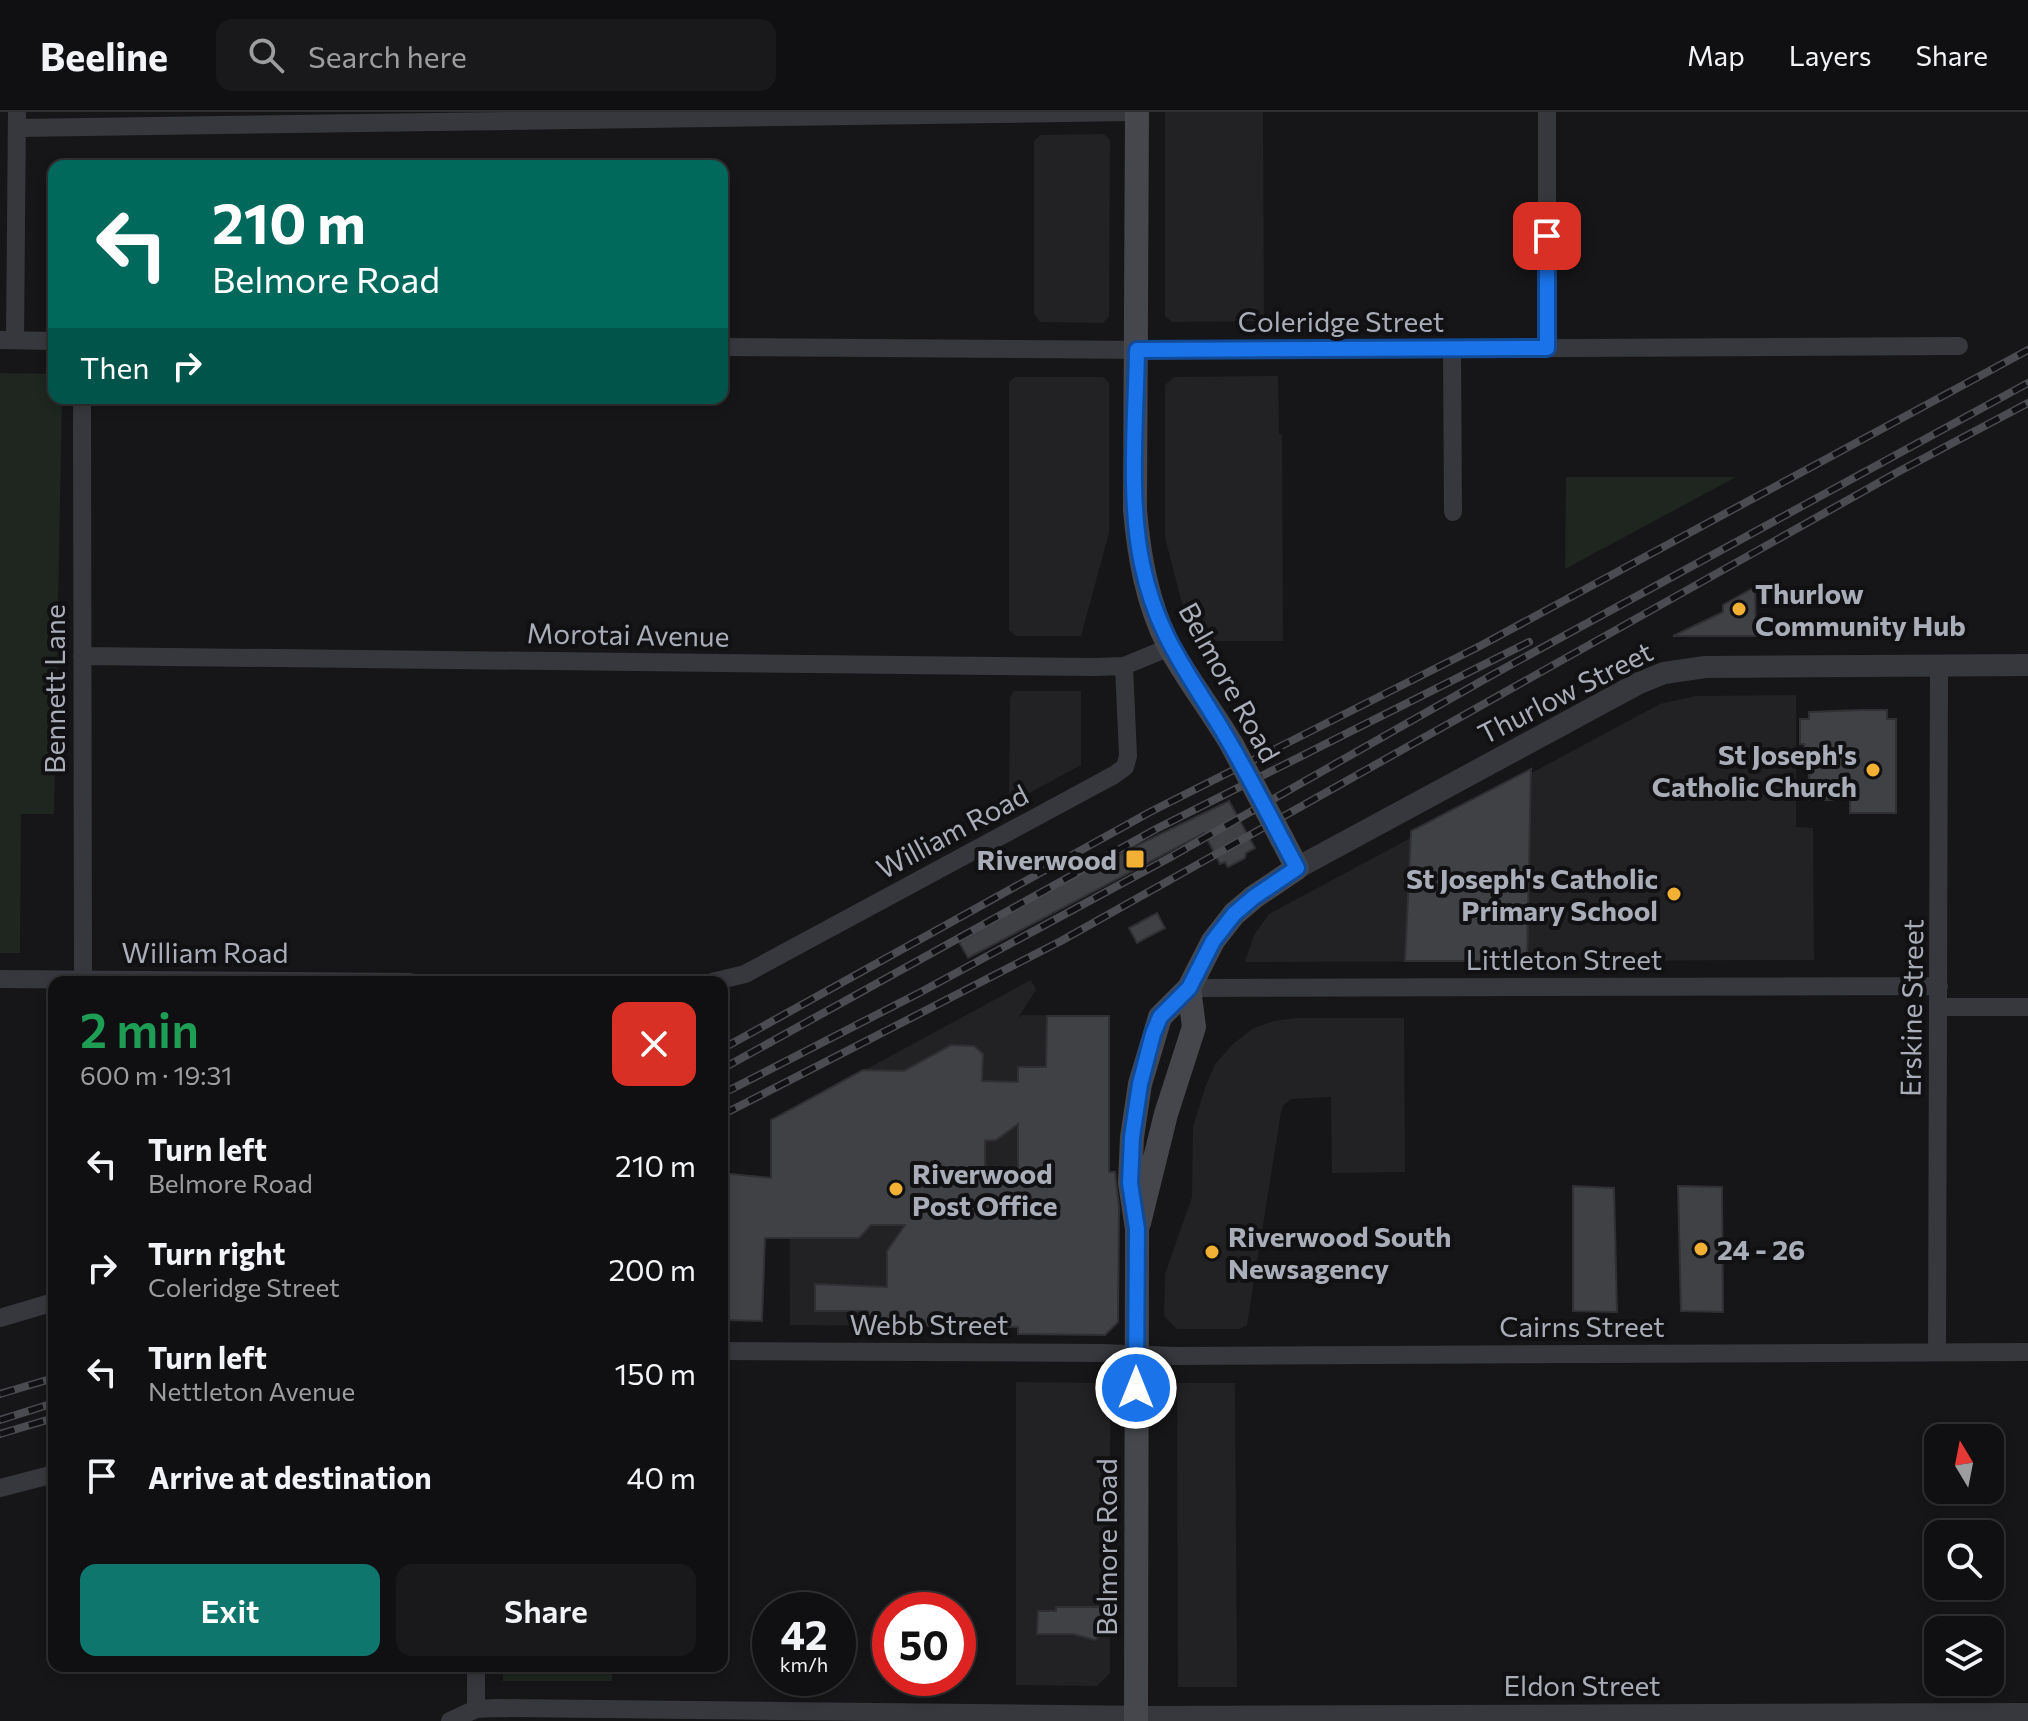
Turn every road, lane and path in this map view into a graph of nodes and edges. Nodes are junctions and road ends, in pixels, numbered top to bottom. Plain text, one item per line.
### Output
1 (1136, 112) edge
2 (1547, 112) edge
3 (17, 120) edge
4 (8, 340) edge
5 (48, 341) edge
6 (1959, 346) dead end
7 (728, 347) edge
8 (1547, 348) junction
9 (1452, 349) junction
10 (1137, 350) junction
11 (82, 404) edge
12 (1453, 512) dead end
13 (1170, 647) junction
14 (82, 656) junction
15 (2028, 665) edge
16 (1124, 666) junction
17 (1939, 666) junction
18 (1297, 868) junction
19 (83, 976) edge
20 (728, 978) edge
21 (0, 979) edge
22 (48, 980) edge
23 (1939, 986) junction
24 (1189, 988) junction
25 (1938, 1007) junction
26 (2028, 1007) edge
27 (1137, 1229) junction
28 (48, 1304) edge
29 (0, 1318) edge
30 (728, 1351) edge
31 (1937, 1352) junction
32 (2028, 1352) edge
33 (1136, 1354) junction
34 (48, 1476) edge
35 (0, 1488) edge
36 (476, 1672) edge
37 (476, 1709) junction
38 (2028, 1712) edge
39 (1136, 1718) edge
40 (450, 1721) edge

1 - 3 street
1 - 10 main road, Belmore Road
2 - 8 street
3 - 4 street
4 - 5 street
6 - 8 street, Coleridge Street
7 - 10 street, Coleridge Street
8 - 9 street, Coleridge Street
9 - 10 street, Coleridge Street
9 - 12 street
10 - 13 main road, Belmore Road
11 - 14 street, Bennett Lane
13 - 16 street, Morotai Avenue
13 - 18 main road, Belmore Road, bridge
14 - 16 street, Morotai Avenue
14 - 19 street, Bennett Lane
15 - 17 street, Thurlow Street
16 - 20 street, William Road
17 - 18 street, Thurlow Street
17 - 23 street, Erskine Street
18 - 24 main road, Belmore Road
21 - 22 street, William Road
23 - 24 street, Littleton Street
23 - 25 street, Erskine Street
24 - 27 main road, Belmore Road
24 - 27 main road, Belmore Road
25 - 26 street
25 - 31 street, Erskine Street
27 - 33 main road, Belmore Road
28 - 29 street
30 - 33 street, Webb Street
31 - 32 street, Cairns Street
31 - 33 street, Cairns Street
33 - 39 main road, Belmore Road
34 - 35 street
36 - 37 street
37 - 39 street, Eldon Street
37 - 40 street
38 - 39 street, Eldon Street

